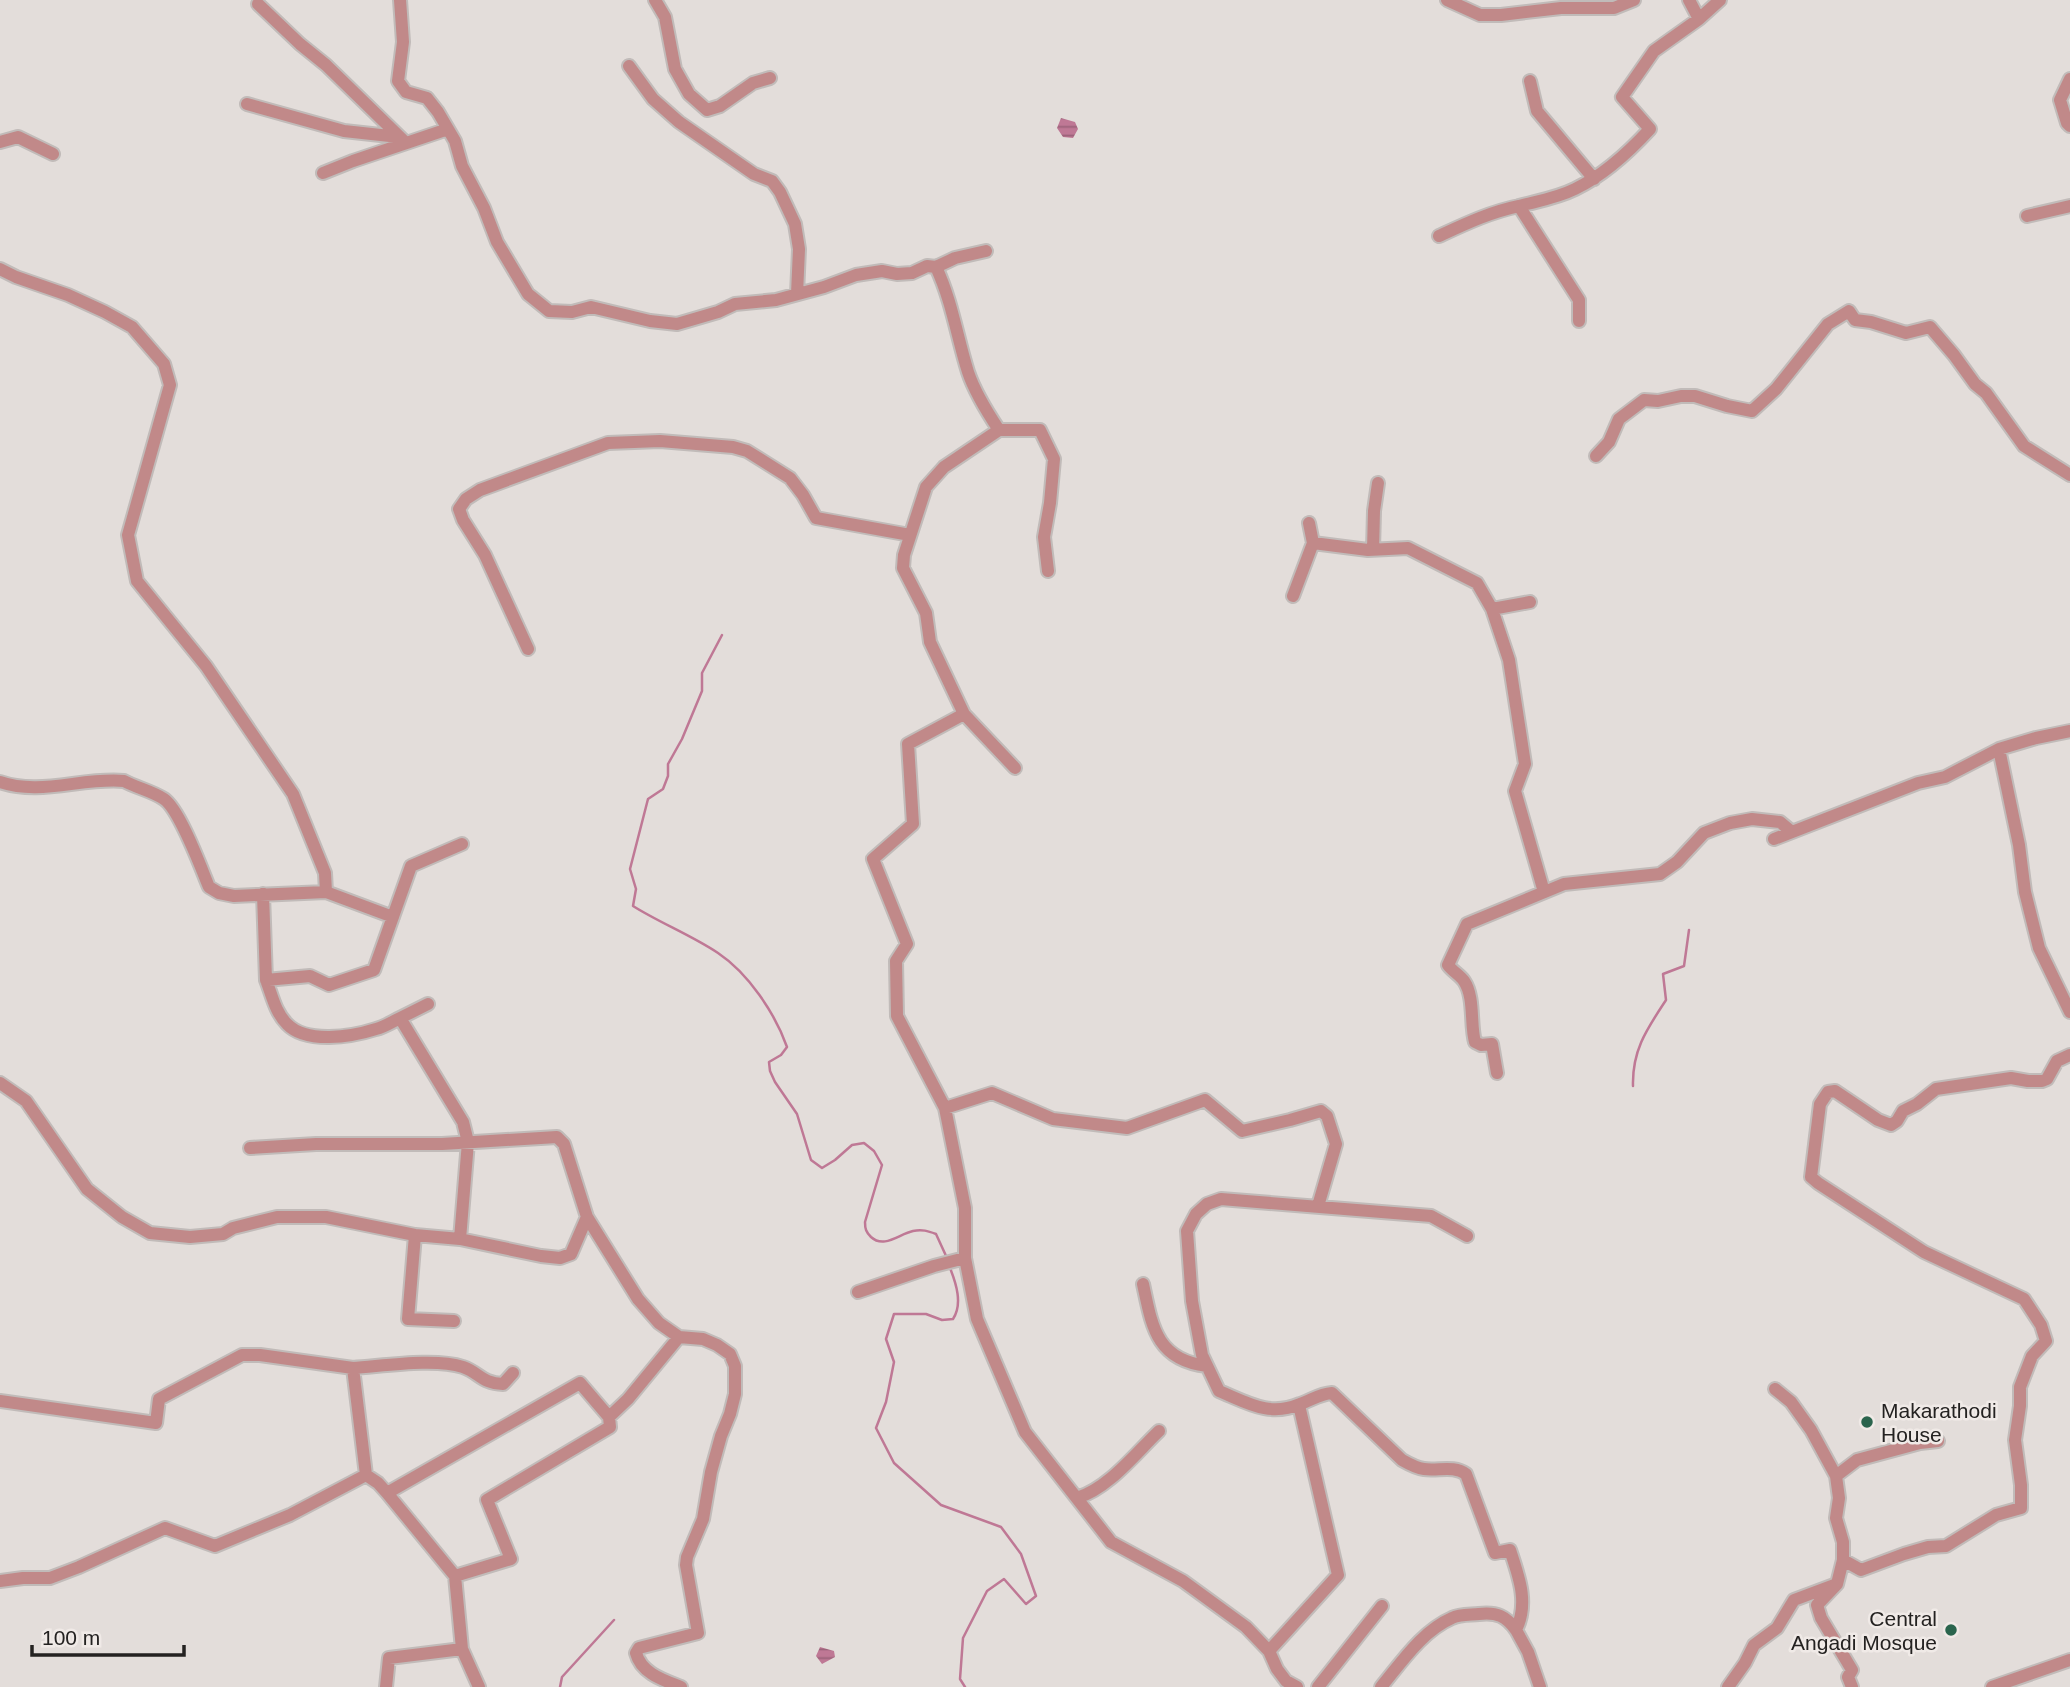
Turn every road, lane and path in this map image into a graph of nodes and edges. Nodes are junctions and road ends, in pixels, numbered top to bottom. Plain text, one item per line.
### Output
1 (400, 0) edge
2 (655, 0) edge
3 (1447, 0) edge
4 (1634, 0) edge
5 (1689, 0) edge
6 (1720, 0) edge
7 (258, 4) dead end
8 (1699, 19) junction
9 (629, 66) dead end
10 (770, 78) dead end
11 (2070, 79) edge
12 (1530, 81) dead end
13 (247, 104) dead end
14 (2070, 126) edge
15 (448, 129) junction
16 (402, 140) junction
17 (0, 142) edge
18 (53, 154) dead end
19 (323, 173) dead end
20 (1594, 178) junction
21 (1519, 206) junction
22 (2070, 206) edge
23 (2028, 216) dead end
24 (1438, 236) dead end
25 (986, 251) dead end
26 (936, 267) junction
27 (0, 269) edge
28 (797, 294) junction
29 (1579, 321) dead end
30 (999, 430) junction
31 (1596, 456) dead end
32 (2070, 475) edge
33 (1378, 484) dead end
34 (1309, 523) dead end
35 (910, 535) junction
36 (1313, 543) junction
37 (1373, 550) junction
38 (1048, 571) dead end
39 (1293, 596) dead end
40 (1530, 602) dead end
41 (1492, 609) junction
42 (527, 649) dead end
43 (964, 713) junction
44 (2070, 731) edge
45 (1999, 749) junction
46 (1014, 768) dead end
47 (0, 782) edge
48 (1792, 832) junction
49 (1774, 839) dead end
50 (462, 844) dead end
51 (326, 892) junction
52 (1544, 892) junction
53 (263, 894) junction
54 (393, 917) junction
55 (266, 980) junction
56 (428, 1004) dead end
57 (2070, 1012) edge
58 (400, 1018) junction
59 (2070, 1055) edge
60 (1497, 1073) dead end
61 (0, 1083) edge
62 (945, 1108) junction
63 (468, 1142) junction
64 (250, 1148) dead end
65 (1318, 1206) junction
66 (587, 1217) junction
67 (415, 1235) junction
68 (1467, 1236) dead end
69 (460, 1239) junction
70 (960, 1259) junction
71 (1143, 1284) dead end
72 (858, 1292) dead end
73 (454, 1321) dead end
74 (679, 1337) junction
75 (1207, 1366) junction
76 (353, 1368) junction
77 (513, 1373) dead end
78 (1774, 1389) dead end
79 (0, 1401) edge
80 (1299, 1405) junction
81 (609, 1417) junction
82 (1159, 1431) dead end
83 (1938, 1441) dead end
84 (366, 1475) junction
85 (1836, 1476) junction
86 (387, 1493) junction
87 (1077, 1499) junction
88 (1843, 1560) junction
89 (455, 1576) junction
90 (0, 1581) edge
91 (1837, 1584) junction
92 (1382, 1606) dead end
93 (1517, 1630) junction
94 (462, 1649) junction
95 (1269, 1651) junction
96 (2070, 1660) edge
97 (386, 1687) edge
98 (479, 1687) edge
99 (681, 1687) edge
100 (1297, 1687) edge
101 (1318, 1687) edge
102 (1381, 1687) edge
103 (1540, 1687) edge
104 (1728, 1687) edge
105 (1853, 1687) edge
106 (1992, 1687) edge

1 - 15 street
2 - 10 street
3 - 4 street
5 - 8 street
6 - 8 street
7 - 16 street
8 - 20 street
9 - 28 street
11 - 14 street
12 - 20 street
13 - 16 street
15 - 16 street
15 - 28 street
16 - 19 street
17 - 18 street
20 - 21 street
21 - 24 street
21 - 29 street
22 - 23 street
25 - 26 street
26 - 28 street
26 - 30 street
27 - 51 street
30 - 35 street
30 - 38 street
31 - 32 street
33 - 37 street
34 - 36 street
35 - 42 street
35 - 43 street
36 - 37 street
36 - 39 street
37 - 41 street
40 - 41 street
41 - 52 street
43 - 46 street
43 - 62 street
44 - 45 street
45 - 48 street
45 - 57 street
47 - 53 street
48 - 49 street
48 - 52 street
50 - 54 street
51 - 53 street
51 - 54 street
52 - 60 street
53 - 55 street
54 - 55 street
55 - 58 street
56 - 58 street
58 - 63 street
59 - 88 street
61 - 67 street
62 - 65 street
62 - 70 street
63 - 64 street
63 - 66 street
63 - 69 street
65 - 68 street
65 - 75 street
66 - 69 street
66 - 74 street
67 - 69 street
67 - 73 street
70 - 72 street
70 - 87 street
71 - 75 street
74 - 81 street
74 - 99 street
75 - 80 street
76 - 77 street
76 - 79 street
76 - 84 street
78 - 85 street
80 - 93 street
80 - 95 street
81 - 86 street
81 - 89 street
82 - 87 street
83 - 85 street
84 - 86 street
84 - 90 street
85 - 88 street
86 - 89 street
87 - 95 street
88 - 91 street
89 - 94 street
91 - 104 street
91 - 105 street
92 - 101 street
93 - 102 street
93 - 103 street
94 - 97 street
94 - 98 street
95 - 100 street
96 - 106 street

